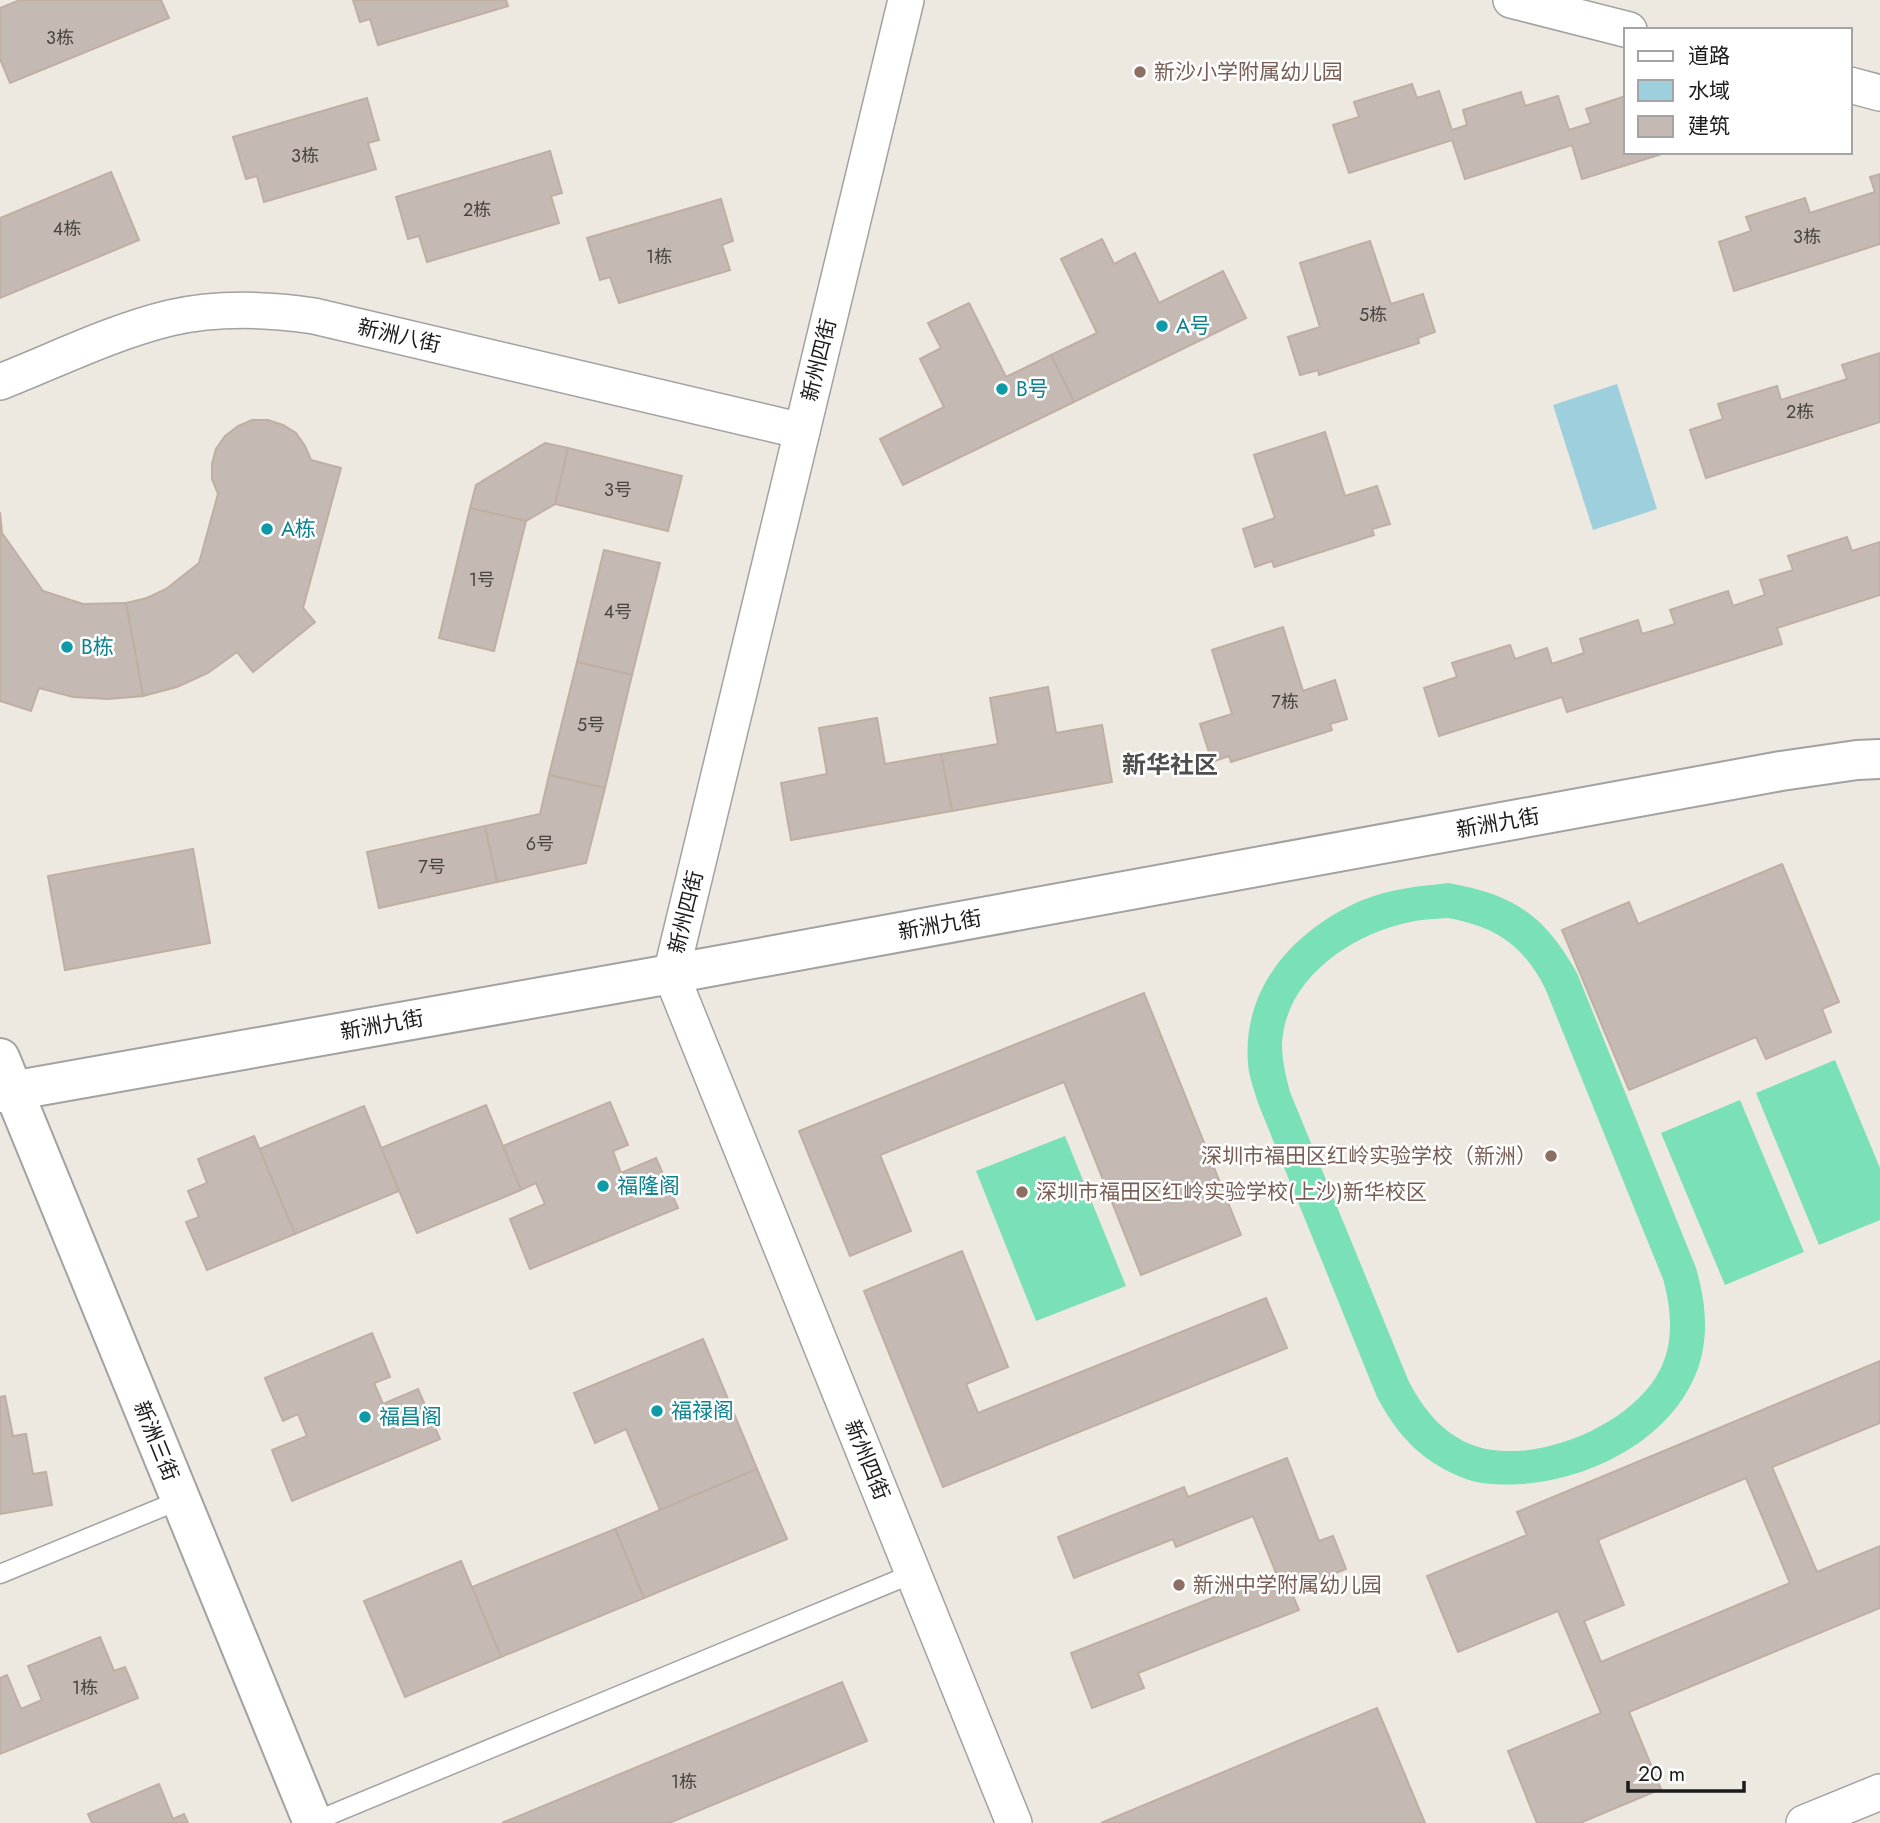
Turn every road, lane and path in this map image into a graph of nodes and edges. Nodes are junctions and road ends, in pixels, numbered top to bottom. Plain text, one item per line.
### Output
1 (906, 0) edge
2 (1511, 0) edge
3 (1624, 29) edge
4 (1852, 86) edge
5 (1880, 93) edge
6 (0, 382) edge
7 (802, 431) junction
8 (1880, 759) edge
9 (671, 974) junction
10 (4, 1081) edge
11 (180, 1500) junction
12 (0, 1574) edge
13 (912, 1574) junction
14 (1880, 1792) edge
15 (313, 1823) edge
16 (1014, 1823) edge
17 (1804, 1823) edge

1 - 7 street, 新州四街
2 - 3 street
4 - 5 street
6 - 7 street, 新洲八街
7 - 9 street, 新州四街
8 - 9 street, 新洲九街
9 - 10 street, 新洲九街
9 - 13 street, 新州四街
10 - 11 street, 新洲三街
11 - 12 lane
11 - 15 street, 新洲三街
13 - 15 lane
13 - 16 street, 新州四街
14 - 17 street

